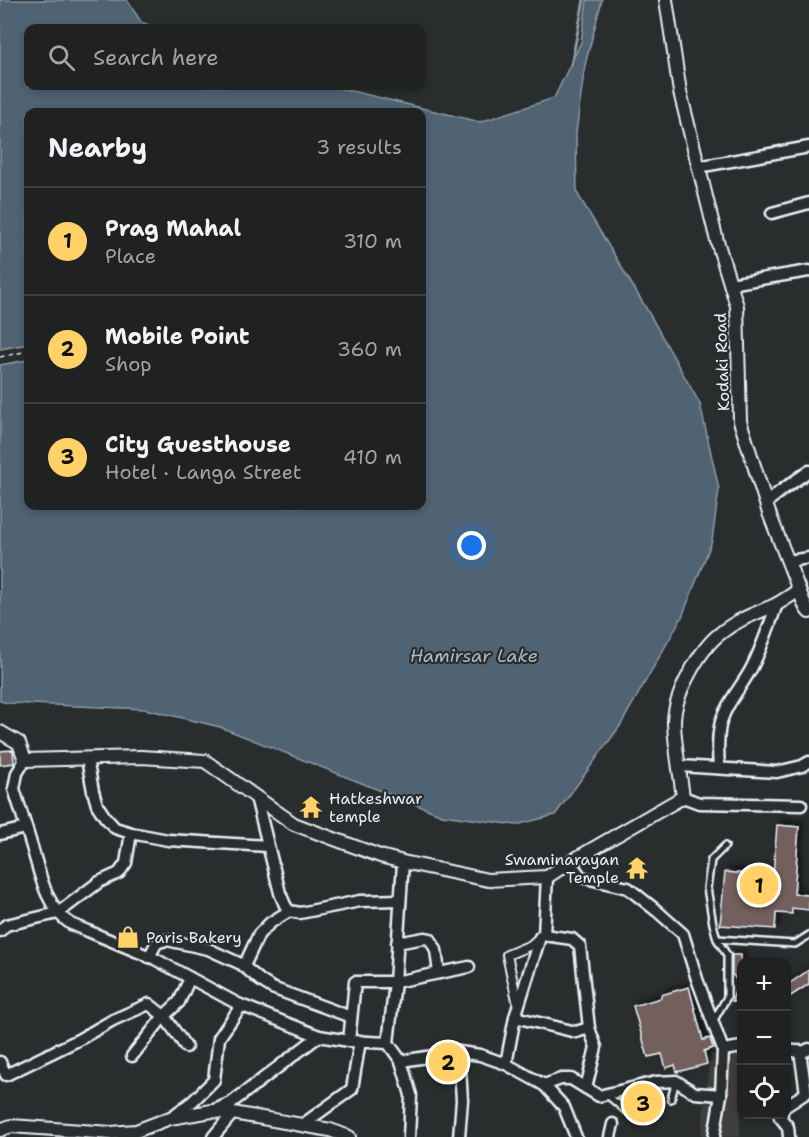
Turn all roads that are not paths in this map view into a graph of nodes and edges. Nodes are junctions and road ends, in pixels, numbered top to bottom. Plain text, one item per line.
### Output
1 (660, 0) edge
2 (666, 0) edge
3 (680, 92) junction
4 (809, 147) edge
5 (698, 167) junction
6 (809, 203) edge
7 (772, 213) dead end
8 (809, 271) edge
9 (730, 284) junction
10 (809, 471) edge
11 (766, 503) junction
12 (809, 558) edge
13 (788, 561) junction
14 (799, 590) junction
15 (777, 604) junction
16 (809, 612) edge
17 (0, 732) edge
18 (87, 759) junction
19 (25, 760) junction
20 (809, 762) edge
21 (680, 766) junction
22 (719, 768) junction
23 (256, 797) junction
24 (683, 797) junction
25 (801, 805) dead end
26 (26, 828) junction
27 (131, 833) junction
28 (0, 834) edge
29 (268, 846) junction
30 (725, 846) dead end
31 (403, 862) junction
32 (570, 862) junction
33 (547, 877) junction
34 (400, 900) junction
35 (289, 911) junction
36 (58, 913) junction
37 (0, 931) edge
38 (809, 935) edge
39 (542, 936) junction
40 (717, 939) junction
41 (398, 943) junction
42 (149, 957) junction
43 (244, 966) junction
44 (469, 967) dead end
45 (439, 973) junction
46 (190, 978) junction
47 (395, 982) junction
48 (241, 1006) junction
49 (517, 1012) junction
50 (164, 1016) junction
51 (351, 1017) junction
52 (713, 1022) junction
53 (590, 1028) junction
54 (319, 1036) junction
55 (354, 1041) junction
56 (388, 1043) junction
57 (186, 1047) dead end
58 (737, 1048) edge
59 (723, 1050) junction
60 (804, 1050) edge
61 (459, 1052) junction
62 (132, 1056) dead end
63 (0, 1062) edge
64 (401, 1062) junction
65 (506, 1064) junction
66 (676, 1081) junction
67 (544, 1085) junction
68 (586, 1088) junction
69 (606, 1094) junction
70 (721, 1095) junction
71 (671, 1099) dead end
72 (791, 1103) edge
73 (625, 1110) dead end
74 (212, 1111) junction
75 (232, 1113) junction
76 (170, 1118) junction
77 (782, 1119) edge
78 (613, 1124) dead end
79 (303, 1125) junction
80 (0, 1130) edge
81 (111, 1135) edge
82 (213, 1137) edge
83 (349, 1137) edge
84 (409, 1137) edge
85 (459, 1137) edge
86 (576, 1137) edge
87 (610, 1137) edge
88 (714, 1137) edge
89 (789, 1137) edge

1 - 3 street
2 - 3 street, Kodaki Road
3 - 5 street, Kodaki Road
4 - 5 street
5 - 9 street, Kodaki Road
6 - 7 street
8 - 9 street
9 - 11 street, Kodaki Road
10 - 11 street
11 - 13 street, Kodaki Road
12 - 13 street
13 - 14 street, Kodaki Road
14 - 15 street
14 - 16 street, Kodaki Road
15 - 21 street
15 - 22 street
17 - 19 street
18 - 19 street
18 - 23 street
18 - 27 street
19 - 26 street
20 - 22 street
21 - 22 street
21 - 24 street
23 - 29 street
23 - 31 street
24 - 25 street
24 - 32 street
26 - 28 street
26 - 36 street
27 - 29 street
27 - 36 street
29 - 35 street
30 - 40 lane
31 - 33 street
31 - 34 street
32 - 33 street
32 - 52 street
33 - 39 street
34 - 35 street
34 - 41 street
35 - 43 street
36 - 37 street
36 - 42 street
38 - 40 lane
39 - 49 street
39 - 49 street
39 - 53 street
40 - 52 lane
41 - 45 street
41 - 47 street
42 - 43 street
42 - 46 street
43 - 51 street
44 - 45 street
45 - 47 street
46 - 48 street
46 - 50 street
47 - 51 street
47 - 56 street
48 - 54 street
48 - 76 street
49 - 53 street
49 - 65 street
50 - 57 street
50 - 62 street
50 - 63 street
51 - 55 street
52 - 59 street
53 - 68 street
54 - 55 street
54 - 74 street
55 - 56 street
55 - 79 street
56 - 64 street
58 - 59 street
59 - 70 street
60 - 72 street
61 - 64 street
61 - 65 street
61 - 85 street
64 - 84 street
65 - 67 street
66 - 69 street
66 - 70 street
66 - 71 lane
67 - 68 street
67 - 86 street
68 - 69 street
69 - 73 lane
70 - 88 street
74 - 75 street
74 - 76 street
75 - 79 street
75 - 82 street
76 - 81 street
77 - 89 street
78 - 87 street
79 - 83 street
80 - 81 street

